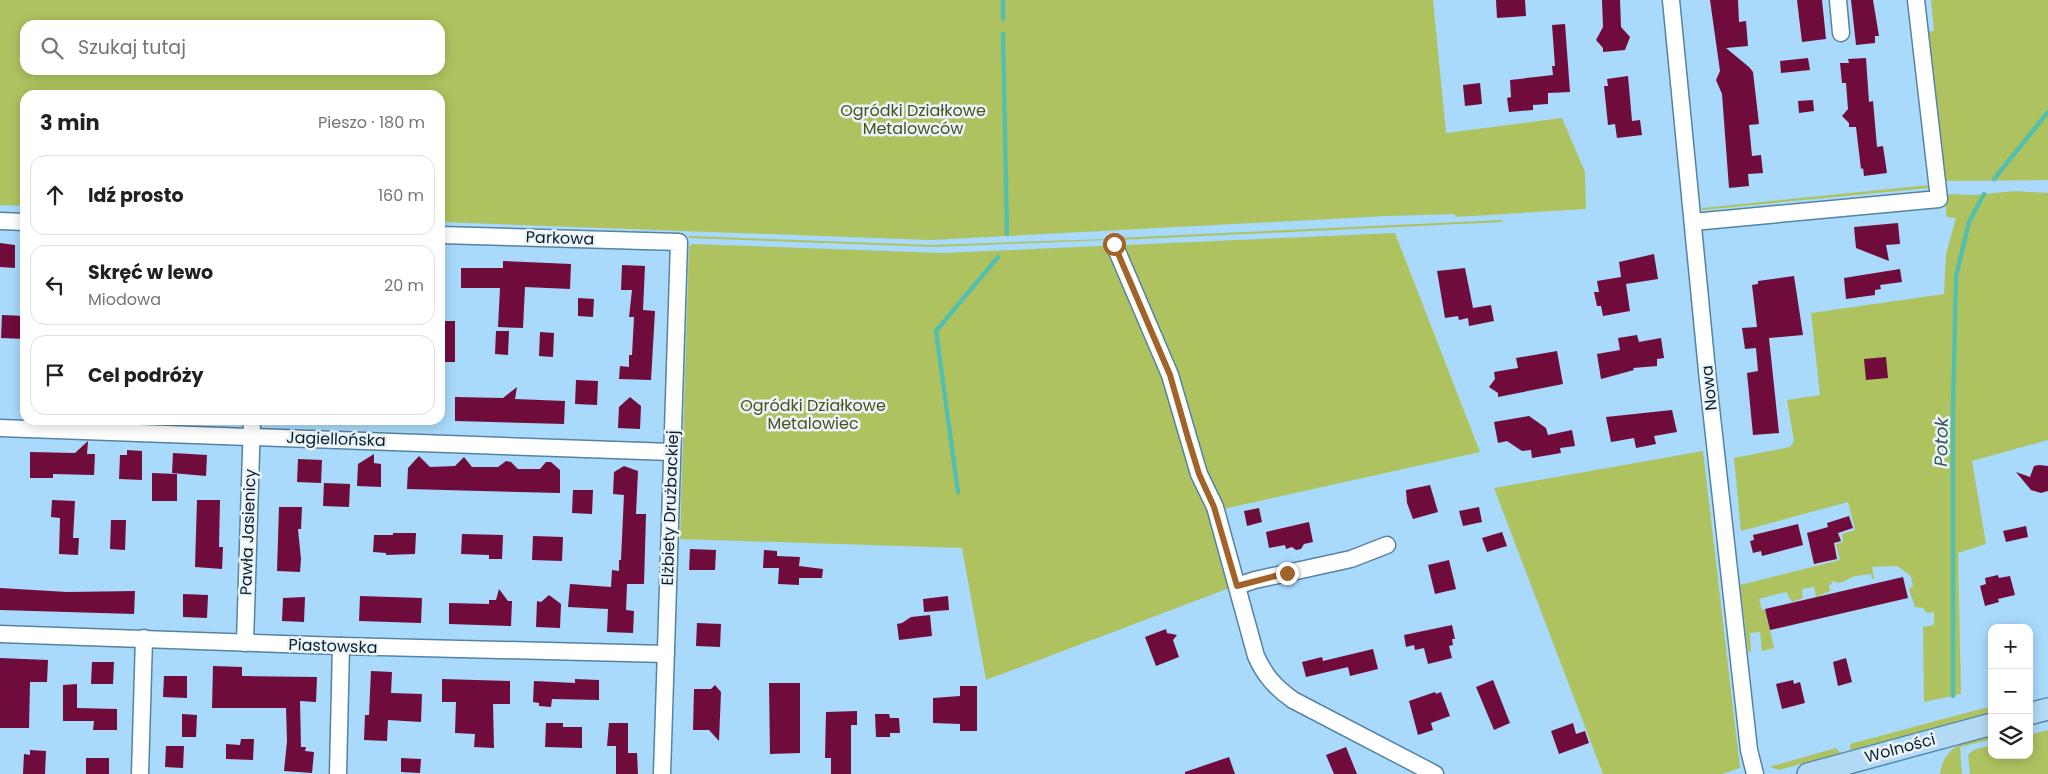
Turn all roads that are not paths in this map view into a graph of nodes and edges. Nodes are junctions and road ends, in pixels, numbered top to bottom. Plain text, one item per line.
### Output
1 (1671, 0) edge
2 (1838, 0) edge
3 (1916, 0) edge
4 (1841, 33) dead end
5 (0, 221) edge
6 (20, 222) edge
7 (1693, 222) junction
8 (445, 235) edge
9 (679, 242) joint
10 (1114, 244) dead end
11 (0, 428) edge
12 (251, 428) edge
13 (671, 452) junction
14 (1387, 545) dead end
15 (1237, 586) junction
16 (0, 634) edge
17 (144, 638) junction
18 (245, 643) junction
19 (341, 646) junction
20 (666, 654) junction
21 (2048, 709) edge
22 (2033, 713) edge
23 (1988, 725) edge
24 (140, 774) edge
25 (338, 774) edge
26 (662, 774) edge
27 (1435, 774) edge
28 (1755, 774) edge
29 (1808, 774) edge

1 - 7 street, Nowa
2 - 4 street
3 - 7 street
5 - 6 street
7 - 28 street, Nowa
8 - 9 street, Parkowa
9 - 13 street, Elżbiety Drużbackiej
10 - 15 street
11 - 12 street, Jagiellońska
12 - 13 street, Jagiellońska
12 - 18 street, Pawła Jasienicy
13 - 20 street, Elżbiety Drużbackiej
14 - 15 street
15 - 27 street
16 - 17 street, Piastowska
17 - 18 street, Piastowska
17 - 24 street
18 - 19 street, Piastowska
19 - 20 street, Piastowska
19 - 25 street
20 - 26 street, Elżbiety Drużbackiej
21 - 22 main road
23 - 29 main road, Wolności

